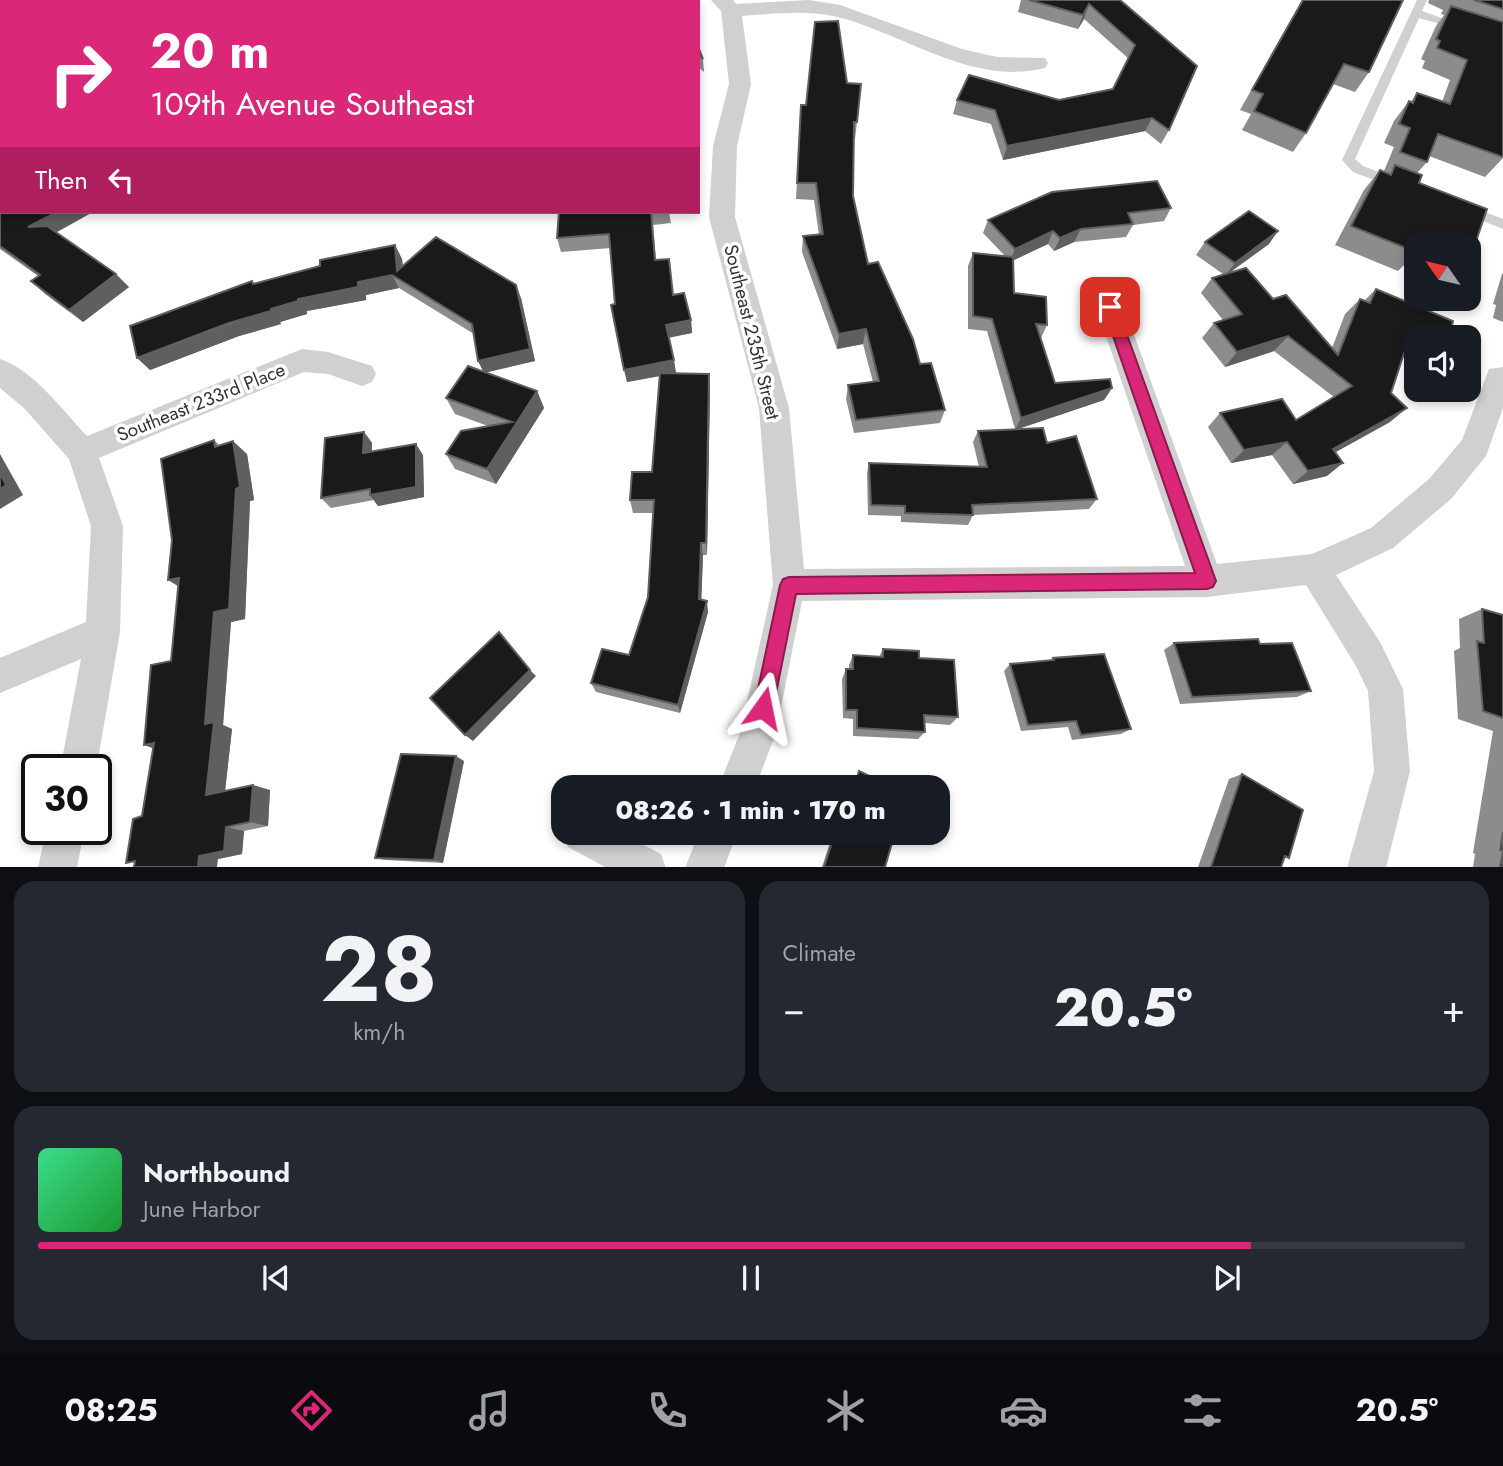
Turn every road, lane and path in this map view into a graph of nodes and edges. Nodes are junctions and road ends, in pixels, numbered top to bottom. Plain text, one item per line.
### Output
1 (1422, 0) edge
2 (726, 5) edge
3 (1416, 13) junction
4 (1478, 33) edge
5 (1037, 63) dead end
6 (712, 145) edge
7 (1406, 187) edge
8 (1455, 205) edge
9 (1503, 224) edge
10 (1110, 307) dead end
11 (0, 371) edge
12 (362, 374) dead end
13 (1499, 377) dead end
14 (82, 452) junction
15 (1314, 569) junction
16 (1207, 581) junction
17 (789, 585) junction
18 (103, 632) junction
19 (0, 676) edge
20 (81, 754) edge
21 (741, 775) edge
22 (62, 845) edge
23 (605, 845) edge
24 (713, 845) edge
25 (57, 867) edge
26 (647, 867) edge
27 (704, 867) edge
28 (1366, 867) edge

1 - 3 lane
2 - 5 street
2 - 6 street, Southeast 235th Street
3 - 4 lane
3 - 7 lane
6 - 17 street, Southeast 235th Street
8 - 9 lane
10 - 16 street
11 - 14 street
12 - 14 street, Southeast 233rd Place
13 - 15 street
14 - 18 street
15 - 16 street
15 - 28 street
16 - 17 street
17 - 21 street, Southeast 235th Street
18 - 19 street
18 - 20 street
22 - 25 street
23 - 26 street
24 - 27 street

